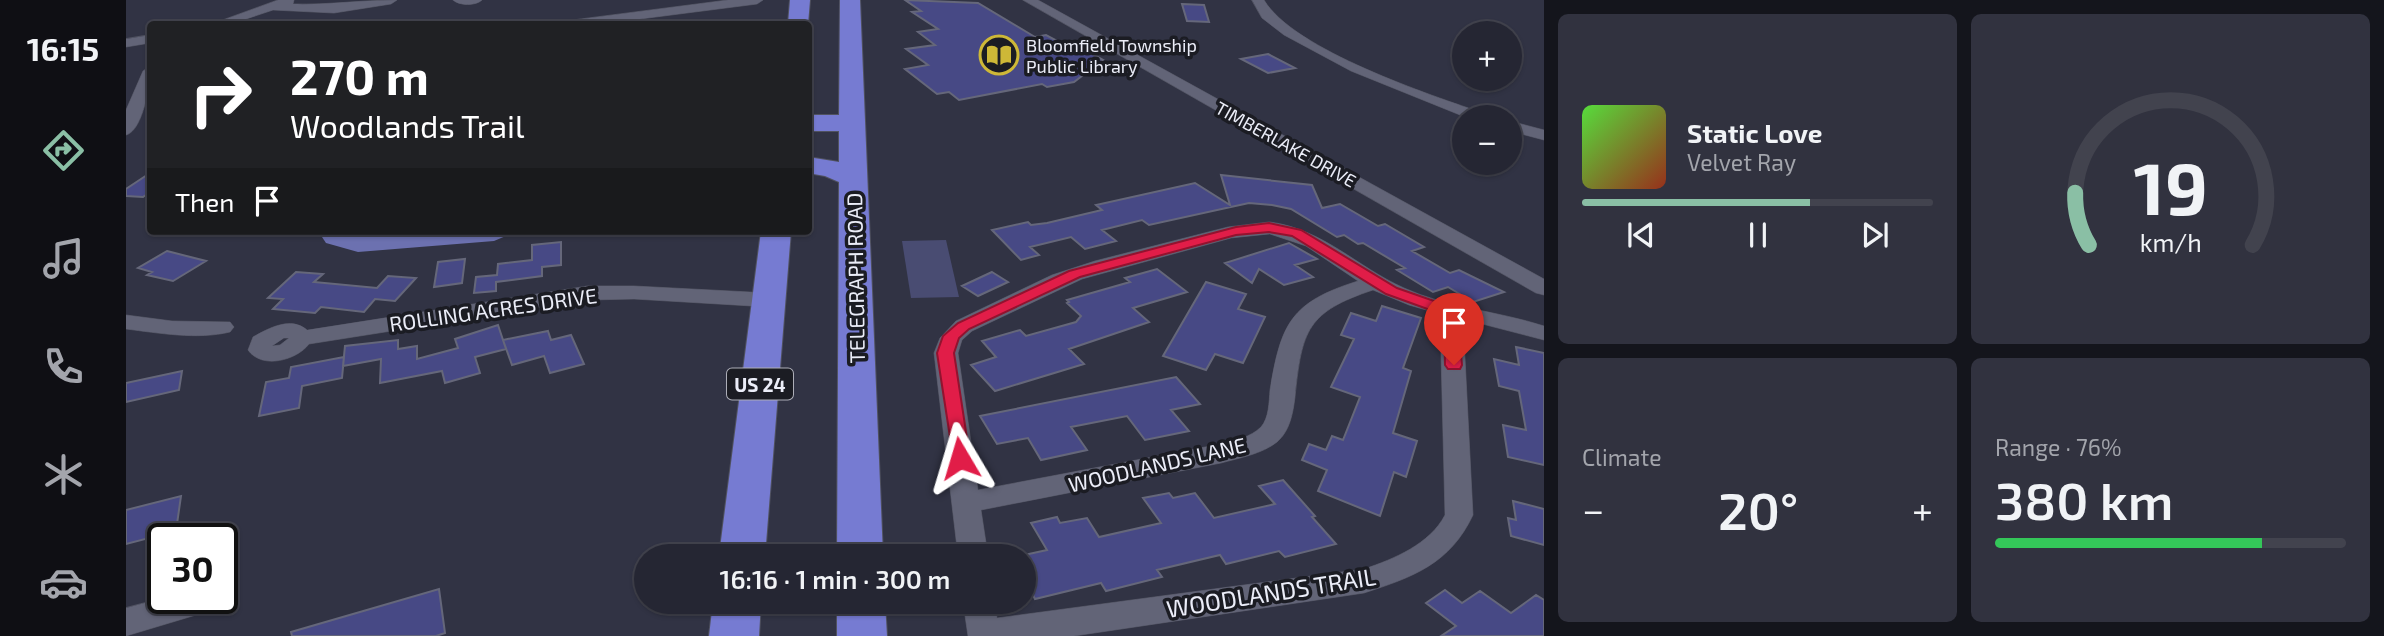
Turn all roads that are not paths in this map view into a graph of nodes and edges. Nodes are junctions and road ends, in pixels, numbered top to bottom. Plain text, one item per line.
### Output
1 (291, 0) edge
2 (391, 0) edge
3 (459, 0) edge
4 (476, 0) edge
5 (757, 0) edge
6 (800, 0) edge
7 (850, 0) edge
8 (1029, 0) edge
9 (1258, 0) edge
10 (275, 7) junction
11 (229, 21) edge
12 (597, 21) edge
13 (798, 21) edge
14 (147, 40) edge
15 (126, 43) edge
16 (147, 48) edge
17 (126, 54) edge
18 (147, 76) edge
19 (126, 81) edge
20 (147, 81) edge
21 (1452, 108) edge
22 (852, 120) junction
23 (812, 122) edge
24 (1522, 129) edge
25 (126, 130) edge
26 (1544, 135) edge
27 (812, 166) edge
28 (854, 178) junction
29 (776, 235) edge
30 (1375, 282) junction
31 (1544, 288) edge
32 (769, 300) junction
33 (1451, 312) junction
34 (126, 322) edge
35 (222, 327) dead end
36 (1544, 333) edge
37 (301, 338) dead end
38 (966, 502) junction
39 (743, 544) edge
40 (860, 544) edge
41 (971, 544) edge
42 (155, 614) edge
43 (736, 614) edge
44 (861, 614) edge
45 (126, 622) edge
46 (982, 624) edge
47 (734, 636) edge
48 (862, 636) edge

1 - 10 street
2 - 10 street
3 - 4 street
5 - 12 street
6 - 13 highway
7 - 22 highway, TELEGRAPH ROAD
8 - 31 street, TIMBERLAKE DRIVE
9 - 21 street
10 - 11 street
14 - 15 street
16 - 17 street
18 - 19 street
20 - 25 street
22 - 23 highway
22 - 28 highway, TELEGRAPH ROAD
24 - 26 street
27 - 28 highway
28 - 40 highway, TELEGRAPH ROAD
29 - 32 highway, US 24
30 - 33 street
30 - 38 street, WOODLANDS LANE
30 - 38 street
32 - 37 street, ROLLING ACRES DRIVE
32 - 39 highway, US 24
33 - 36 street
33 - 46 street, WOODLANDS TRAIL
34 - 35 street
38 - 41 street
42 - 45 street
43 - 47 highway
44 - 48 highway

